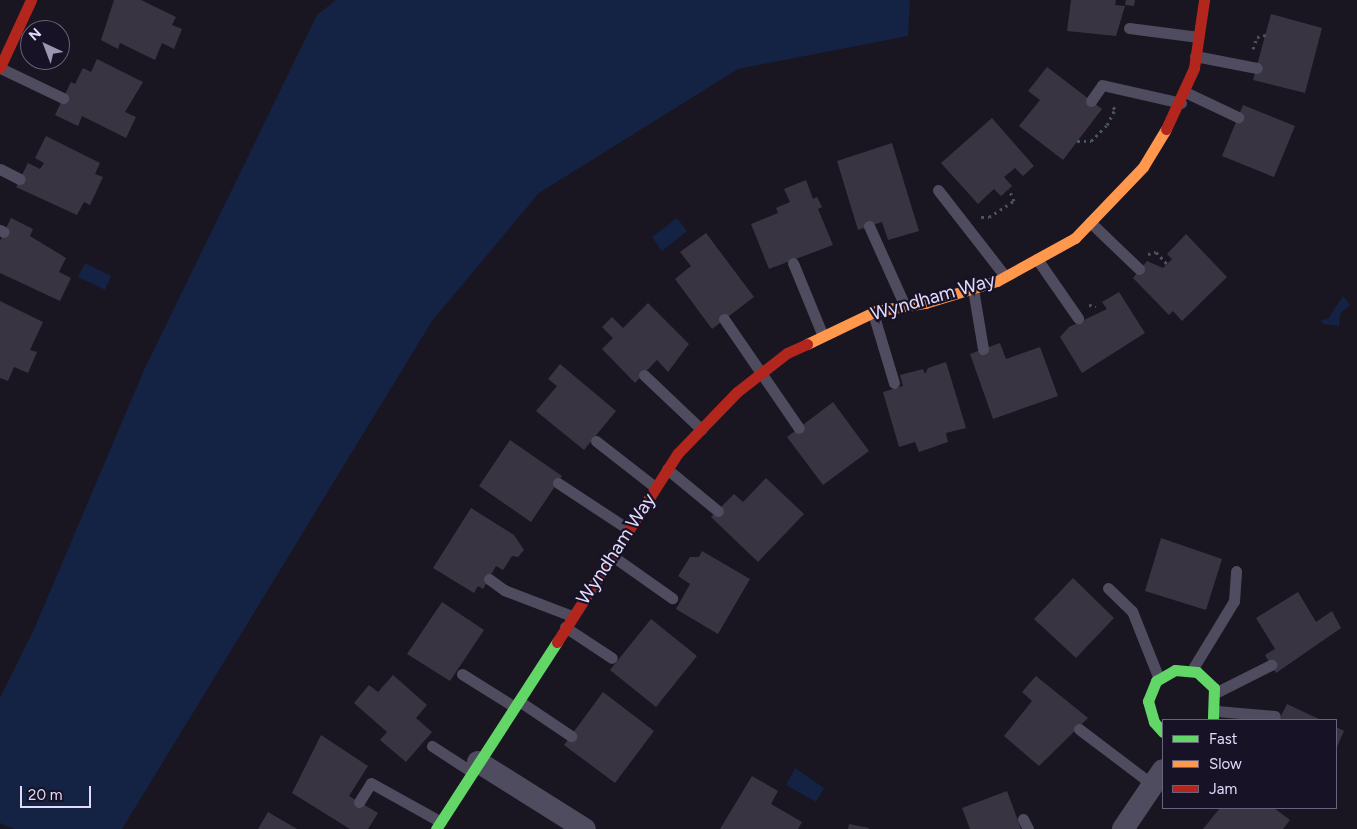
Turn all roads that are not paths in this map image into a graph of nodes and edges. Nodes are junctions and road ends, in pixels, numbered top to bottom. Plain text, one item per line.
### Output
1 (31, 0) edge
2 (1204, 0) edge
3 (1129, 28) dead end
4 (1198, 38) junction
5 (1195, 56) junction
6 (1, 65) edge
7 (1256, 68) dead end
8 (63, 98) dead end
9 (1183, 98) junction
10 (1091, 101) dead end
11 (1238, 117) dead end
12 (0, 169) edge
13 (20, 179) dead end
14 (938, 190) dead end
15 (1090, 222) junction
16 (869, 226) dead end
17 (1037, 259) junction
18 (793, 263) dead end
19 (1139, 269) dead end
20 (1005, 276) junction
21 (972, 288) junction
22 (905, 306) junction
23 (873, 313) junction
24 (1078, 318) dead end
25 (724, 319) dead end
26 (823, 336) junction
27 (983, 349) dead end
28 (762, 373) junction
29 (644, 375) dead end
30 (894, 383) dead end
31 (799, 428) dead end
32 (701, 429) junction
33 (596, 441) dead end
34 (667, 469) junction
35 (558, 483) dead end
36 (655, 487) junction
37 (718, 511) dead end
38 (628, 529) junction
39 (611, 555) junction
40 (1236, 571) dead end
41 (489, 579) dead end
42 (1108, 588) dead end
43 (672, 598) dead end
44 (572, 616) junction
45 (565, 627) junction
46 (612, 658) dead end
47 (1271, 665) dead end
48 (1192, 670) junction
49 (462, 674) dead end
50 (1159, 678) junction
51 (1216, 692) junction
52 (515, 704) junction
53 (1215, 716) edge
54 (1274, 716) dead end
55 (1079, 729) dead end
56 (1162, 731) edge
57 (571, 736) dead end
58 (432, 746) dead end
59 (475, 767) junction
60 (1158, 777) edge
61 (359, 802) dead end
62 (561, 823) edge
63 (438, 826) edge
64 (1129, 827) edge
65 (585, 829) edge

1 - 6 street
2 - 4 street, Wyndham Way
3 - 4 lane
4 - 5 street, Wyndham Way
5 - 7 lane
5 - 9 street, Wyndham Way
6 - 8 lane
9 - 10 lane
9 - 11 lane
9 - 15 street, Wyndham Way
12 - 13 lane
14 - 20 lane
15 - 17 street, Wyndham Way
15 - 19 lane
16 - 22 lane
17 - 20 street, Wyndham Way
17 - 24 lane
18 - 26 lane
20 - 21 street, Wyndham Way
21 - 22 street, Wyndham Way
21 - 27 lane
22 - 23 street, Wyndham Way
23 - 26 street, Wyndham Way
23 - 30 lane
25 - 28 lane
26 - 28 street, Wyndham Way
28 - 31 lane
28 - 32 street, Wyndham Way
29 - 32 lane
32 - 34 street, Wyndham Way
33 - 36 lane
34 - 36 street, Wyndham Way
34 - 37 lane
35 - 38 lane
36 - 38 street, Wyndham Way
38 - 39 street, Wyndham Way
39 - 43 lane
39 - 44 street, Wyndham Way
40 - 48 lane
41 - 44 lane
42 - 50 lane
44 - 45 street, Wyndham Way
45 - 46 lane
45 - 52 street, Wyndham Way
47 - 51 lane
48 - 50 street
48 - 51 street
49 - 52 lane
50 - 56 street
51 - 53 street
52 - 57 lane
52 - 59 street, Wyndham Way
53 - 54 lane
55 - 60 lane
58 - 59 lane
59 - 62 street
59 - 63 street, Wyndham Way
60 - 64 street
61 - 63 lane
62 - 65 street

